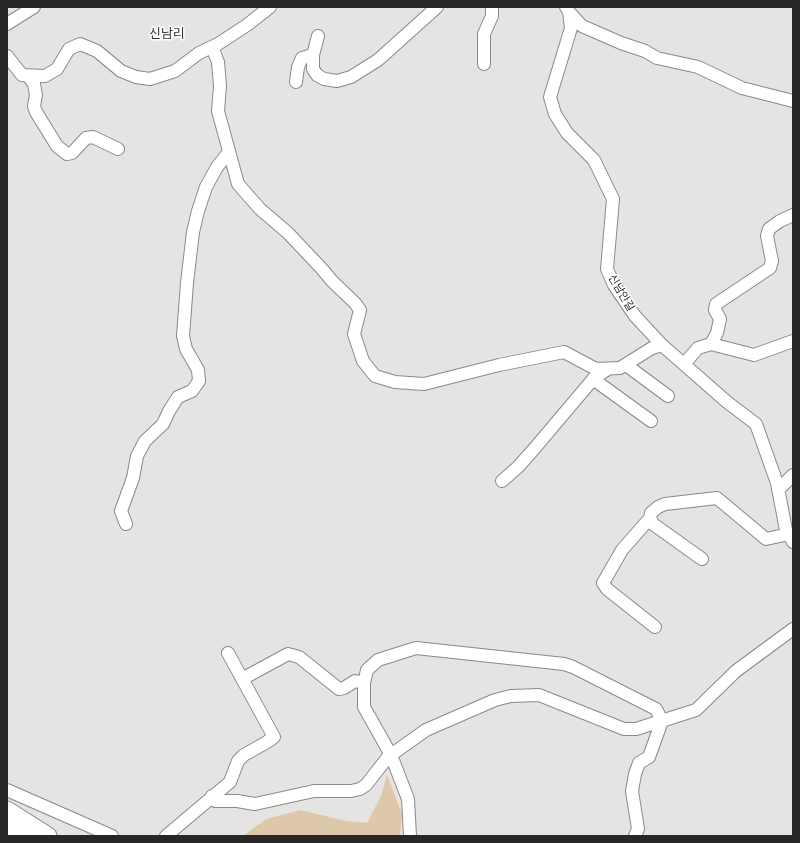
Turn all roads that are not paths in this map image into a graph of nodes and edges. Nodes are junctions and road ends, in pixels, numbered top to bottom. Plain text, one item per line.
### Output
1 (34, 7) edge
2 (270, 7) edge
3 (437, 7) edge
4 (492, 7) edge
5 (568, 10) edge
6 (7, 22) edge
7 (318, 36) dead end
8 (212, 47) junction
9 (313, 55) junction
10 (7, 56) edge
11 (484, 64) dead end
12 (28, 76) junction
13 (296, 82) dead end
14 (793, 101) edge
15 (118, 149) dead end
16 (228, 153) junction
17 (793, 215) edge
18 (793, 341) edge
19 (711, 344) junction
20 (662, 345) junction
21 (684, 364) junction
22 (626, 365) junction
23 (608, 369) junction
24 (593, 379) junction
25 (668, 396) dead end
26 (651, 421) dead end
27 (793, 475) edge
28 (502, 481) dead end
29 (778, 490) junction
30 (650, 518) junction
31 (126, 524) dead end
32 (791, 538) edge
33 (702, 559) dead end
34 (655, 627) dead end
35 (793, 629) edge
36 (228, 653) dead end
37 (242, 679) junction
38 (364, 683) junction
39 (662, 721) junction
40 (391, 755) junction
41 (7, 790) edge
42 (212, 796) junction
43 (7, 805) edge
44 (7, 810) edge
45 (7, 824) edge
46 (27, 830) edge
47 (48, 836) edge
48 (112, 836) edge
49 (166, 836) edge
50 (410, 836) edge
51 (635, 836) edge

1 - 6 street
2 - 8 street
3 - 9 street
4 - 11 street
5 - 14 street
5 - 20 street, 신남안길
7 - 9 street
8 - 12 street
8 - 16 street
9 - 13 street
10 - 12 street
12 - 15 street
16 - 23 street
16 - 31 street
17 - 19 street
18 - 19 street
19 - 21 street
20 - 21 street, 신남안길
20 - 22 street
21 - 29 street, 신남안길
22 - 23 street
22 - 25 street
23 - 24 street
24 - 26 street
24 - 28 street
27 - 29 street
29 - 32 street, 신남안길
30 - 32 street
30 - 33 street
30 - 34 street
35 - 39 street
36 - 37 street
37 - 38 street
37 - 42 street
38 - 39 street
38 - 40 street
39 - 40 street
39 - 51 street
40 - 42 street
40 - 50 street
41 - 48 street
42 - 49 street
43 - 46 highway
44 - 46 highway
45 - 46 highway
46 - 47 highway

